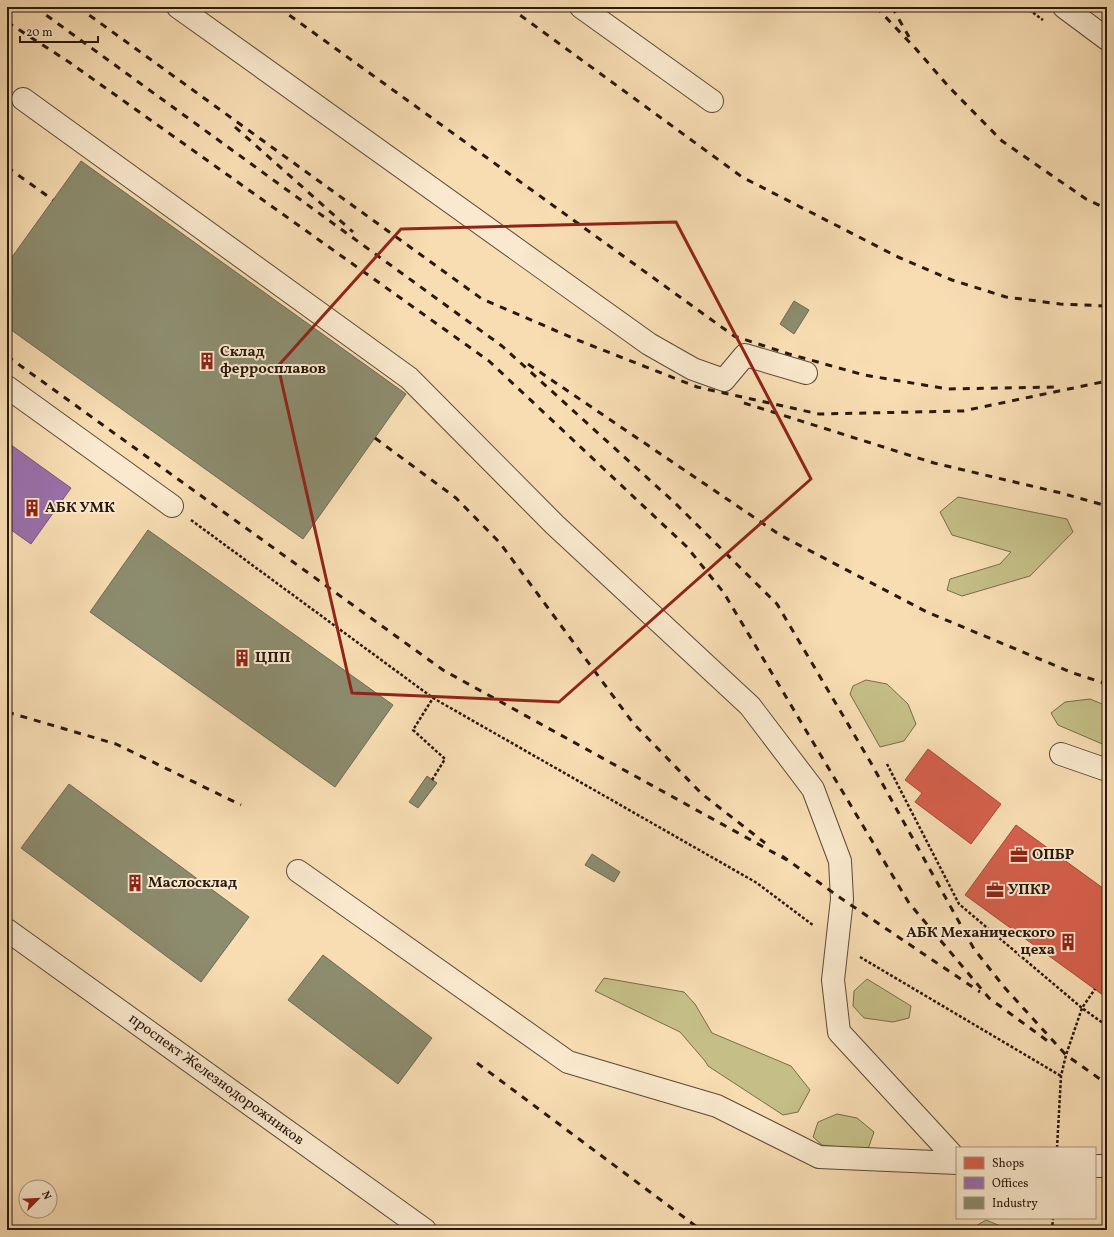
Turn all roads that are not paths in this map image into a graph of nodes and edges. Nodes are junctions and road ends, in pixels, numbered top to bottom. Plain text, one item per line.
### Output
1 (178, 7) edge
2 (581, 7) edge
3 (1064, 7) edge
4 (1107, 39) edge
5 (22, 99) dead end
6 (712, 101) dead end
7 (806, 373) dead end
8 (7, 387) edge
9 (172, 506) road end
10 (1061, 754) dead end
11 (1107, 770) edge
12 (298, 871) dead end
13 (7, 930) edge
14 (956, 1159) edge
15 (956, 1163) edge
16 (1096, 1166) edge
17 (1107, 1166) edge
18 (425, 1230) edge

1 - 7 street
2 - 6 street
3 - 4 street
5 - 14 street
8 - 9 street
10 - 11 street
12 - 15 street
13 - 18 street, проспект Железнодорожников
16 - 17 street

